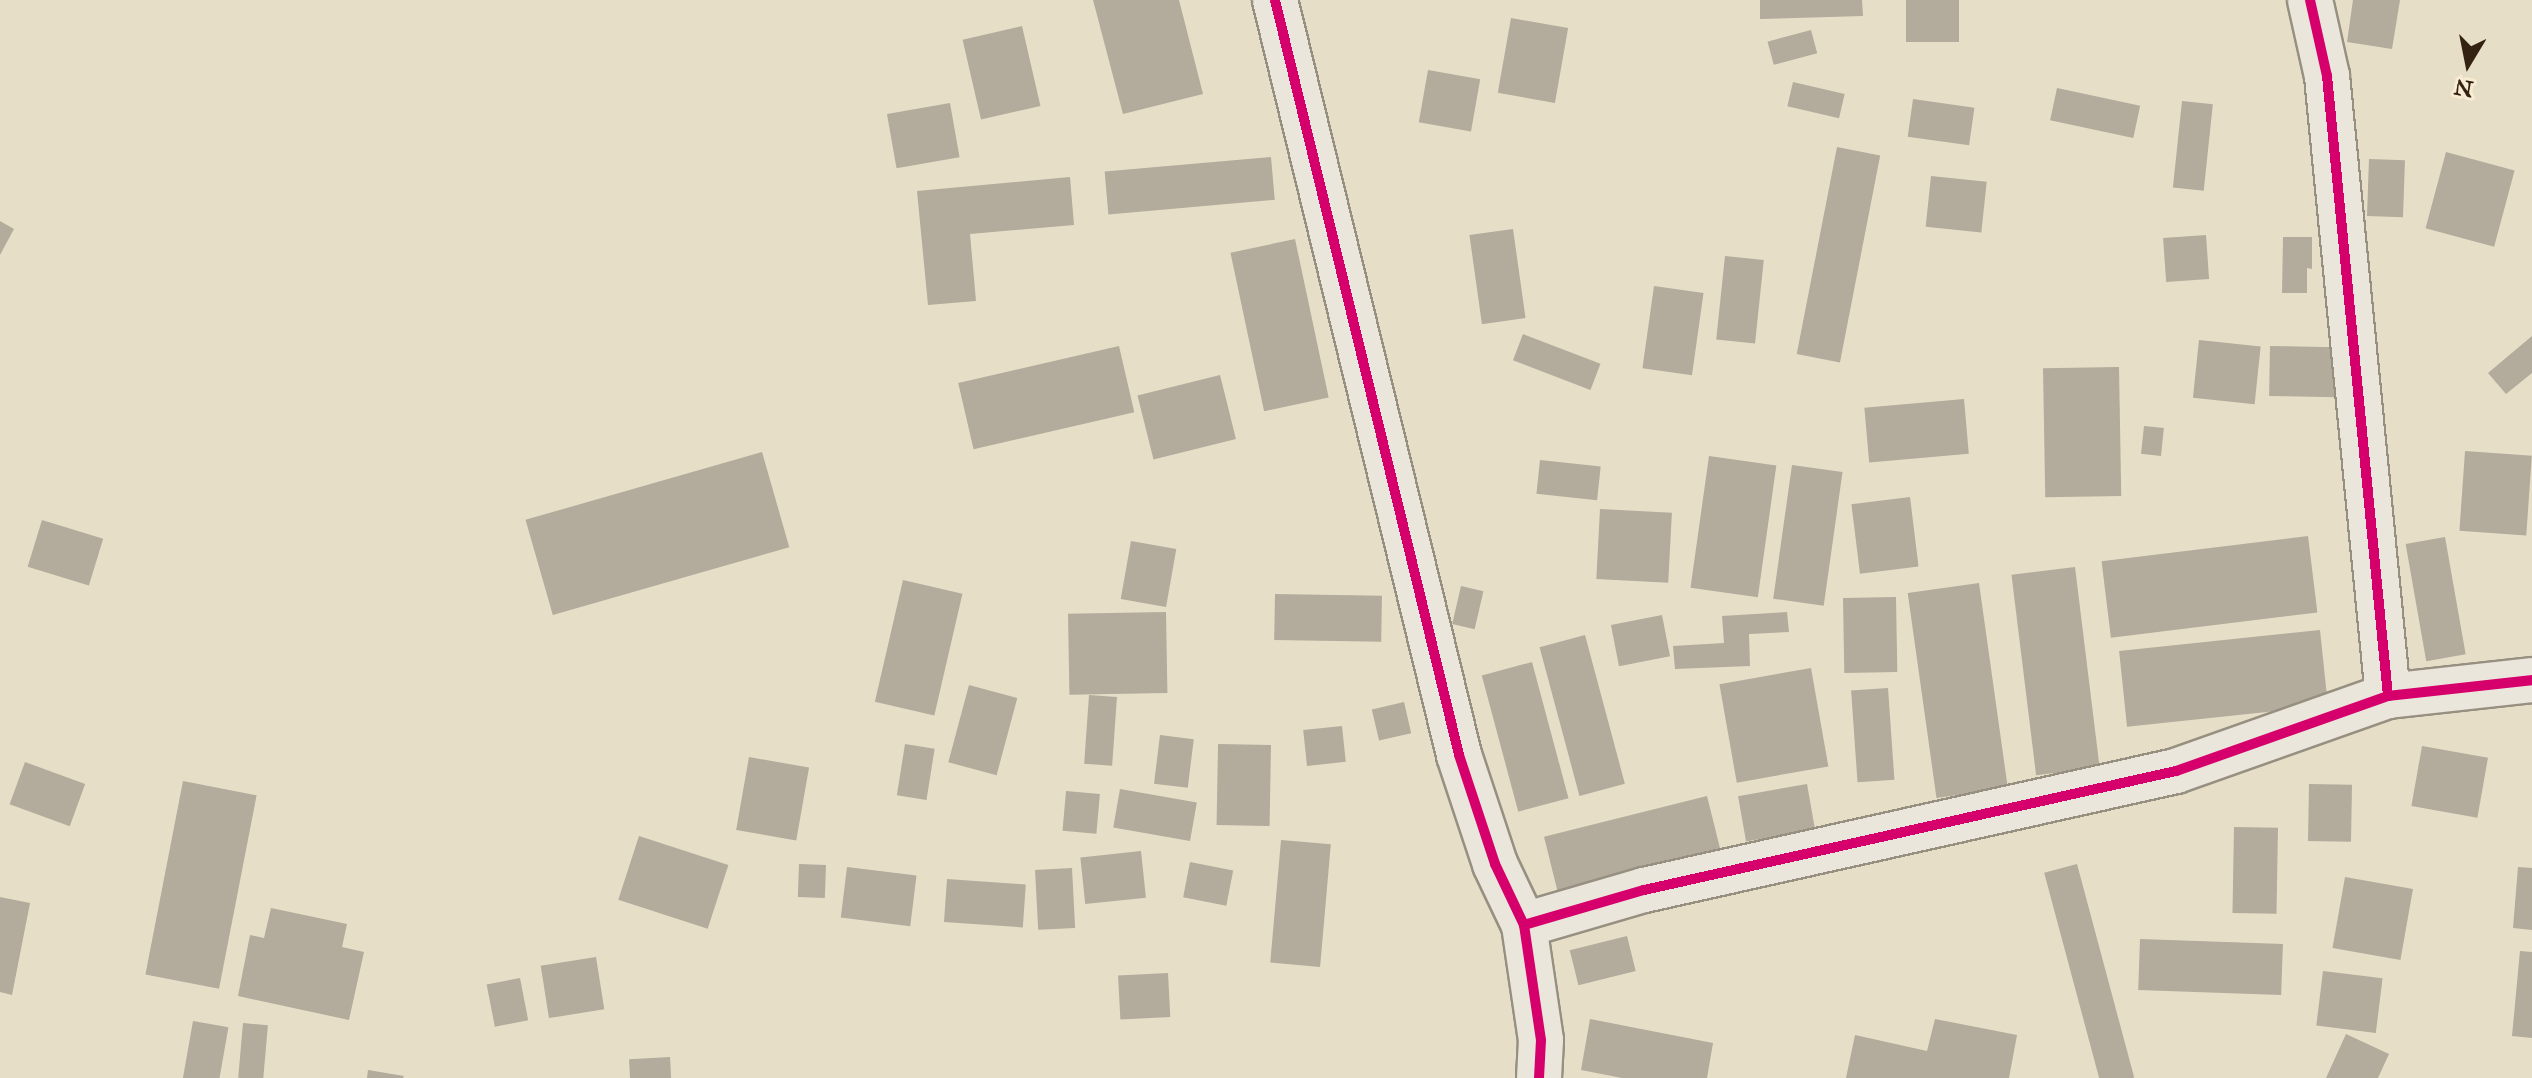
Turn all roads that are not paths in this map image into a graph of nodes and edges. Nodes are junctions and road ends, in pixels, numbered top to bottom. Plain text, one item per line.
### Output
1 (1275, 0) edge
2 (2310, 0) edge
3 (2532, 680) edge
4 (2388, 696) junction
5 (1524, 925) junction
6 (1539, 1078) edge

1 - 5 street
2 - 4 street
3 - 4 street
4 - 5 street
5 - 6 street

